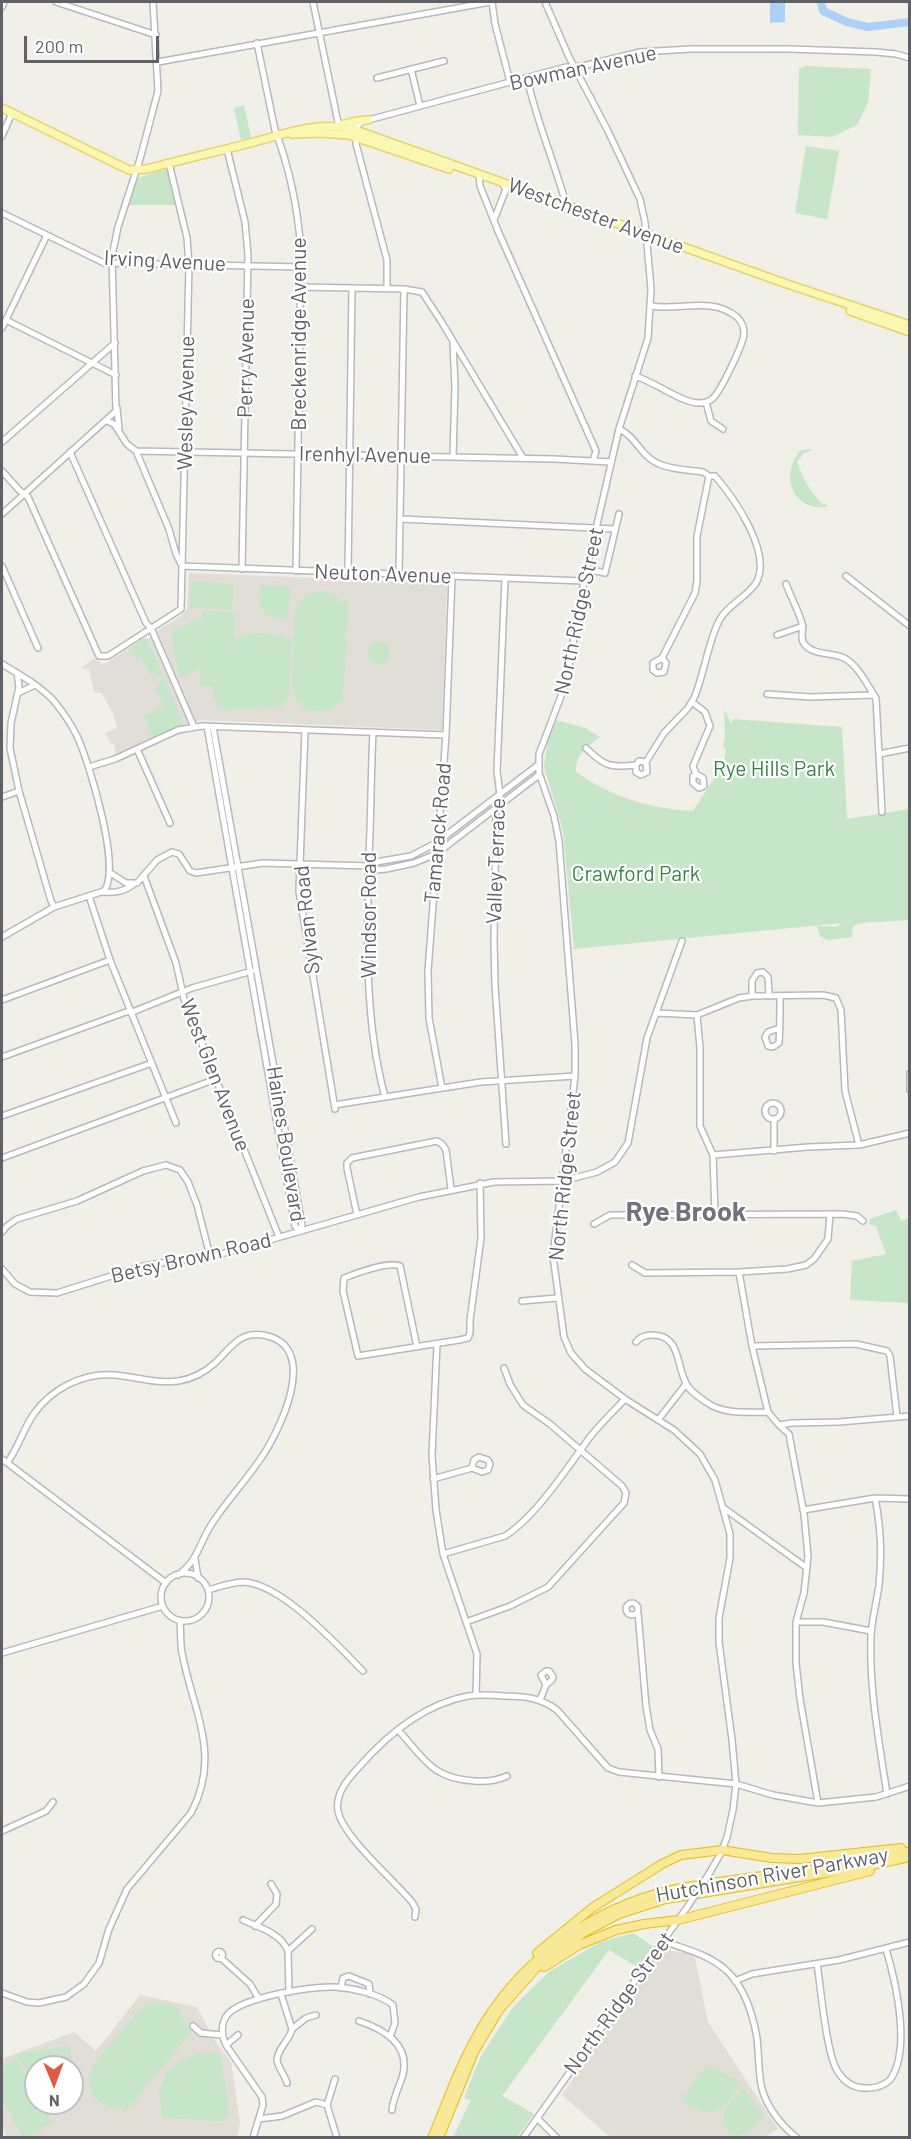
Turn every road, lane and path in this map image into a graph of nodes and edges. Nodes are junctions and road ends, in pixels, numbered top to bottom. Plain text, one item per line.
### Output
1 (4, 2) edge
2 (56, 2) edge
3 (153, 2) edge
4 (312, 2) edge
5 (491, 2) edge
6 (545, 2) edge
7 (2, 7) edge
8 (320, 32) junction
9 (156, 35) junction
10 (257, 43) junction
11 (909, 58) edge
12 (444, 61) dead end
13 (158, 62) junction
14 (574, 67) junction
15 (411, 69) junction
16 (377, 78) dead end
17 (527, 78) junction
18 (510, 82) junction
19 (420, 106) junction
20 (2, 108) edge
21 (12, 114) junction
22 (368, 120) junction
23 (339, 127) junction
24 (359, 134) junction
25 (2, 136) edge
26 (279, 136) junction
27 (226, 149) junction
28 (170, 163) junction
29 (136, 169) junction
30 (479, 177) junction
31 (504, 186) junction
32 (568, 208) junction
33 (2, 213) edge
34 (494, 219) junction
35 (47, 235) junction
36 (647, 237) junction
37 (112, 263) junction
38 (189, 265) junction
39 (248, 266) junction
40 (302, 267) junction
41 (301, 287) junction
42 (352, 288) junction
43 (387, 288) junction
44 (404, 289) junction
45 (651, 306) junction
46 (6, 320) junction
47 (909, 325) edge
48 (2, 328) edge
49 (909, 332) edge
50 (453, 342) junction
51 (115, 343) junction
52 (91, 363) junction
53 (116, 375) junction
54 (636, 376) junction
55 (706, 402) junction
56 (117, 408) junction
57 (106, 421) junction
58 (619, 429) junction
59 (723, 429) dead end
60 (119, 430) junction
61 (2, 442) edge
62 (136, 451) junction
63 (70, 452) junction
64 (185, 453) junction
65 (244, 454) junction
66 (298, 454) junction
67 (350, 455) junction
68 (401, 456) junction
69 (453, 457) junction
70 (523, 458) junction
71 (593, 461) junction
72 (611, 462) junction
73 (2, 471) edge
74 (709, 476) junction
75 (24, 494) junction
76 (2, 514) edge
77 (619, 514) dead end
78 (401, 519) junction
79 (169, 529) junction
80 (596, 529) junction
81 (615, 529) junction
82 (184, 535) junction
83 (2, 566) edge
84 (182, 566) junction
85 (243, 569) junction
86 (587, 570) junction
87 (296, 571) junction
88 (348, 573) junction
89 (399, 575) junction
90 (846, 576) dead end
91 (452, 577) junction
92 (505, 578) junction
93 (584, 581) junction
94 (786, 584) dead end
95 (803, 626) junction
96 (909, 626) edge
97 (151, 628) junction
98 (777, 635) dead end
99 (38, 648) dead end
100 (662, 658) dead end
101 (2, 664) edge
102 (17, 673) junction
103 (35, 685) junction
104 (18, 693) junction
105 (767, 694) dead end
106 (873, 695) junction
107 (692, 702) junction
108 (210, 726) junction
109 (194, 727) junction
110 (305, 730) junction
111 (373, 732) junction
112 (446, 735) junction
113 (586, 748) dead end
114 (909, 748) edge
115 (137, 749) junction
116 (879, 754) junction
117 (538, 765) junction
118 (636, 765) junction
119 (647, 765) junction
120 (88, 767) junction
121 (696, 774) dead end
122 (539, 775) junction
123 (19, 791) junction
124 (500, 795) junction
125 (2, 797) edge
126 (496, 808) junction
127 (882, 812) dead end
128 (170, 823) dead end
129 (436, 843) junction
130 (436, 854) junction
131 (300, 863) junction
132 (369, 866) junction
133 (239, 867) junction
134 (231, 868) junction
135 (109, 872) junction
136 (144, 876) junction
137 (134, 884) junction
138 (102, 892) junction
139 (89, 896) junction
140 (54, 907) junction
141 (2, 937) edge
142 (682, 941) dead end
143 (110, 960) junction
144 (254, 971) junction
145 (182, 992) junction
146 (769, 995) junction
147 (752, 996) junction
148 (780, 997) junction
149 (2, 1000) edge
150 (131, 1011) junction
151 (657, 1013) junction
152 (697, 1015) junction
153 (780, 1028) dead end
154 (2, 1057) edge
155 (152, 1063) junction
156 (909, 1073) edge
157 (575, 1076) junction
158 (216, 1079) junction
159 (501, 1081) junction
160 (442, 1088) junction
161 (909, 1090) edge
162 (385, 1097) junction
163 (166, 1098) junction
164 (2, 1116) edge
165 (774, 1119) dead end
166 (176, 1123) dead end
167 (909, 1133) edge
168 (506, 1144) dead end
169 (859, 1145) junction
170 (774, 1151) junction
171 (713, 1155) junction
172 (2, 1158) edge
173 (563, 1181) junction
174 (480, 1183) junction
175 (451, 1189) junction
176 (716, 1214) junction
177 (830, 1214) junction
178 (357, 1215) junction
179 (863, 1221) dead end
180 (594, 1224) dead end
181 (300, 1231) junction
182 (2, 1232) edge
183 (279, 1237) junction
184 (210, 1256) junction
185 (632, 1265) dead end
186 (2, 1269) edge
187 (739, 1272) junction
188 (557, 1298) junction
189 (522, 1301) dead end
190 (636, 1342) dead end
191 (437, 1344) junction
192 (752, 1346) junction
193 (417, 1347) junction
194 (504, 1368) dead end
195 (686, 1384) junction
196 (626, 1399) junction
197 (768, 1412) junction
198 (897, 1416) junction
199 (909, 1416) edge
200 (658, 1420) junction
201 (779, 1425) junction
202 (581, 1452) junction
203 (4, 1461) edge
204 (472, 1468) dead end
205 (433, 1479) junction
206 (875, 1498) junction
207 (909, 1499) edge
208 (723, 1508) junction
209 (804, 1510) junction
210 (443, 1554) junction
211 (195, 1559) junction
212 (807, 1568) junction
213 (178, 1575) junction
214 (198, 1578) junction
215 (166, 1584) junction
216 (207, 1590) junction
217 (163, 1606) junction
218 (638, 1613) dead end
219 (180, 1621) junction
220 (466, 1622) junction
221 (796, 1622) junction
222 (871, 1632) junction
223 (2, 1653) edge
224 (363, 1671) dead end
225 (546, 1685) dead end
226 (476, 1695) junction
227 (540, 1700) junction
228 (398, 1730) junction
229 (507, 1776) dead end
230 (659, 1777) junction
231 (736, 1784) junction
232 (909, 1786) edge
233 (887, 1794) junction
234 (53, 1802) dead end
235 (818, 1803) junction
236 (2, 1831) edge
237 (909, 1849) edge
238 (722, 1850) junction
239 (909, 1858) edge
240 (271, 1884) dead end
241 (416, 1917) dead end
242 (243, 1920) dead end
243 (678, 1920) junction
244 (255, 1926) junction
245 (312, 1929) dead end
246 (664, 1941) junction
247 (909, 1942) edge
248 (886, 1949) junction
249 (288, 1951) junction
250 (224, 1960) dead end
251 (817, 1964) junction
252 (735, 1981) junction
253 (342, 1988) junction
254 (289, 1992) junction
255 (2, 1993) edge
256 (281, 1994) junction
257 (370, 1994) junction
258 (259, 1999) junction
259 (316, 2015) dead end
260 (493, 2015) junction
261 (359, 2021) dead end
262 (193, 2026) dead end
263 (292, 2029) junction
264 (222, 2035) junction
265 (238, 2036) dead end
266 (390, 2037) junction
267 (226, 2045) junction
268 (335, 2079) dead end
269 (287, 2083) dead end
270 (327, 2105) junction
271 (392, 2110) dead end
272 (259, 2118) junction
273 (537, 2118) junction
274 (253, 2138) edge
275 (337, 2138) edge
276 (432, 2138) edge
277 (439, 2138) edge
278 (523, 2138) edge
279 (557, 2138) edge
280 (797, 2138) edge

1 - 7 street
2 - 9 street
3 - 9 street
4 - 8 street
5 - 8 street
5 - 18 street
6 - 14 street, North Ridge Street
8 - 10 street
8 - 23 street
9 - 13 street
10 - 13 street
10 - 26 street, Breckenridge Avenue
11 - 14 street, Bowman Avenue
12 - 15 street
13 - 29 street
14 - 17 street, Bowman Avenue
14 - 36 street, North Ridge Street
15 - 16 street
15 - 19 street
17 - 18 street, Bowman Avenue
17 - 32 street
18 - 19 street, Bowman Avenue
19 - 22 street, Bowman Avenue
20 - 21 main road, Westchester Avenue
21 - 25 street
21 - 29 main road, Westchester Avenue
22 - 23 main road
22 - 24 street, Bowman Avenue
23 - 24 main road, Westchester Avenue
23 - 26 main road, Westchester Avenue
24 - 26 main road, Westchester Avenue
24 - 30 main road, Westchester Avenue
24 - 43 street
26 - 27 main road, Westchester Avenue
26 - 40 street, Breckenridge Avenue
27 - 28 main road, Westchester Avenue
27 - 39 street, Perry Avenue
28 - 29 main road, Westchester Avenue
28 - 38 street, Wesley Avenue
29 - 37 street
30 - 31 main road, Westchester Avenue
30 - 34 street
31 - 32 main road, Westchester Avenue
31 - 34 street
32 - 36 main road, Westchester Avenue
33 - 35 street, Irving Avenue
34 - 71 street
35 - 37 street, Irving Avenue
35 - 46 street
36 - 45 street, North Ridge Street
36 - 47 main road, Westchester Avenue
36 - 49 main road, Westchester Avenue
37 - 38 street, Irving Avenue
37 - 51 street
38 - 39 street, Irving Avenue
38 - 64 street, Wesley Avenue
39 - 40 street, Irving Avenue
39 - 65 street, Perry Avenue
40 - 41 street, Breckenridge Avenue
41 - 42 street
41 - 66 street, Breckenridge Avenue
42 - 43 street
42 - 67 street
43 - 44 street
44 - 50 street
44 - 68 street
45 - 54 street, North Ridge Street
45 - 55 street
46 - 48 street
46 - 52 street
50 - 69 street
50 - 70 street
51 - 52 street
51 - 53 street
52 - 53 street
52 - 61 street
53 - 56 street
54 - 55 street
54 - 58 street, North Ridge Street
55 - 59 street
56 - 57 street
56 - 60 street
57 - 60 street
57 - 63 street
58 - 72 street, North Ridge Street
58 - 74 street
60 - 62 street
62 - 64 street, Irenhyl Avenue
62 - 79 street
63 - 75 street
63 - 97 street
64 - 65 street, Irenhyl Avenue
64 - 82 street, Wesley Avenue
65 - 66 street, Irenhyl Avenue
65 - 85 street, Perry Avenue
66 - 67 street, Irenhyl Avenue
66 - 87 street, Breckenridge Avenue
67 - 68 street, Irenhyl Avenue
67 - 88 street
68 - 69 street, Irenhyl Avenue
68 - 78 street
69 - 70 street, Irenhyl Avenue
70 - 71 street, Irenhyl Avenue
71 - 72 street, Irenhyl Avenue
72 - 80 street, North Ridge Street
73 - 75 street
74 - 100 street
74 - 107 street
75 - 76 street
75 - 97 street
77 - 81 street
78 - 80 street
78 - 89 street
79 - 82 street
79 - 84 street
80 - 81 street
80 - 86 street, North Ridge Street
81 - 86 street
82 - 84 street, Wesley Avenue
83 - 99 street
84 - 85 street, Neuton Avenue
84 - 97 street, Wesley Avenue
85 - 87 street, Neuton Avenue
86 - 93 street, North Ridge Street
87 - 88 street, Neuton Avenue
88 - 89 street, Neuton Avenue
89 - 91 street, Neuton Avenue
90 - 96 street
91 - 92 street, Neuton Avenue
91 - 112 street, Tamarack Road
92 - 93 street, Neuton Avenue
92 - 124 street, Valley Terrace
93 - 117 street, North Ridge Street
94 - 95 street
95 - 98 street
95 - 106 street
97 - 109 street
101 - 102 street
102 - 103 street
102 - 104 street
103 - 104 street
103 - 120 street
104 - 123 street
105 - 106 street
106 - 116 street
107 - 119 street
107 - 121 street
108 - 109 street
108 - 110 street
108 - 133 street, Haines Boulevard
108 - 134 street, Haines Boulevard
109 - 115 street
110 - 111 street
110 - 131 street, Sylvan Road
111 - 112 street
111 - 132 street, Windsor Road
112 - 129 street, Tamarack Road
113 - 118 street
114 - 116 street
115 - 120 street
115 - 128 street
116 - 127 street
117 - 122 street, North Ridge Street
117 - 124 street
118 - 119 street
118 - 119 street
120 - 135 street
122 - 126 street
122 - 157 street, North Ridge Street
123 - 125 street
123 - 140 street
124 - 126 street, Valley Terrace
124 - 129 street
126 - 130 street
126 - 159 street, Valley Terrace
129 - 130 street, Tamarack Road
129 - 132 street
130 - 132 street
130 - 160 street, Tamarack Road
131 - 132 street
131 - 133 street
131 - 162 street, Sylvan Road
132 - 162 street, Windsor Road
133 - 134 street
133 - 144 street, Haines Boulevard
134 - 136 street
134 - 144 street, Haines Boulevard
135 - 137 street
135 - 138 street
136 - 137 street
136 - 145 street, West Glen Avenue
137 - 138 street
138 - 139 street
139 - 140 street
139 - 143 street
140 - 141 street
142 - 151 street, Betsy Brown Road
143 - 149 street
143 - 150 street
144 - 145 street
144 - 181 street, Haines Boulevard
145 - 150 street
145 - 158 street, West Glen Avenue
146 - 147 street
146 - 147 street
146 - 148 street
147 - 152 street
148 - 153 street
148 - 169 street
150 - 154 street
150 - 155 street
151 - 152 street
151 - 173 street, Betsy Brown Road
152 - 171 street
155 - 163 street
155 - 164 street
156 - 161 street
157 - 159 street
157 - 173 street, North Ridge Street
158 - 163 street
158 - 183 street, West Glen Avenue
159 - 160 street
159 - 168 street, Valley Terrace
160 - 162 street
163 - 166 street
163 - 172 street
165 - 170 street
167 - 169 street
169 - 170 street
170 - 171 street
171 - 176 street
173 - 174 street, Betsy Brown Road
173 - 188 street, North Ridge Street
174 - 175 street, Betsy Brown Road
174 - 191 street
175 - 178 street, Betsy Brown Road
175 - 178 street
176 - 177 street
176 - 180 street
177 - 179 street
177 - 187 street
178 - 181 street, Betsy Brown Road
181 - 183 street, Betsy Brown Road
182 - 184 street
183 - 184 street, Betsy Brown Road
184 - 186 street, Betsy Brown Road
185 - 187 street
187 - 192 street
188 - 189 street
188 - 196 street, North Ridge Street
190 - 195 street
191 - 193 street
191 - 205 street
192 - 197 street
192 - 198 street
193 - 193 street
194 - 202 street
195 - 197 street
195 - 200 street
196 - 200 street, North Ridge Street
196 - 202 street
197 - 201 street
198 - 199 street
198 - 201 street
200 - 208 street, North Ridge Street
201 - 209 street
202 - 210 street
202 - 220 street
203 - 211 street
203 - 215 street
204 - 205 street
205 - 210 street
206 - 207 street
206 - 209 street
206 - 222 street
208 - 212 street
208 - 231 street, North Ridge Street
209 - 212 street
210 - 220 street
211 - 213 street
211 - 214 street
212 - 221 street
213 - 214 street
213 - 215 street
214 - 216 street
215 - 217 street
216 - 219 street
216 - 224 street
217 - 219 street
217 - 223 street
218 - 230 street
219 - 255 street
220 - 226 street
221 - 222 street
221 - 235 street
222 - 233 street
225 - 227 street
226 - 227 street
226 - 228 street
227 - 230 street
228 - 229 street
228 - 241 street
230 - 231 street
231 - 235 street
231 - 238 street, North Ridge Street
232 - 233 street
233 - 235 street
234 - 236 street
237 - 238 highway
237 - 260 highway, Hutchinson River Parkway
238 - 243 street, North Ridge Street, bridge
238 - 260 highway
239 - 243 highway
239 - 260 highway, Hutchinson River Parkway
240 - 244 street
242 - 244 street
243 - 246 street, North Ridge Street
243 - 260 highway
244 - 249 street
245 - 249 street
246 - 252 street
246 - 273 street, North Ridge Street
247 - 248 street
248 - 251 street
248 - 251 street
249 - 254 street
250 - 258 street
251 - 252 street
252 - 280 street
253 - 254 street
253 - 257 street
253 - 257 street
254 - 256 street
256 - 258 street
256 - 263 street
257 - 266 street
258 - 264 street
259 - 263 street
260 - 276 highway, Hutchinson River Parkway
260 - 277 highway, Hutchinson River Parkway
261 - 266 street
262 - 264 street
263 - 269 street
264 - 267 street
265 - 267 street
266 - 271 street
267 - 272 street
268 - 270 street
270 - 272 street
270 - 275 street
272 - 274 street
273 - 278 street, North Ridge Street
273 - 279 street

